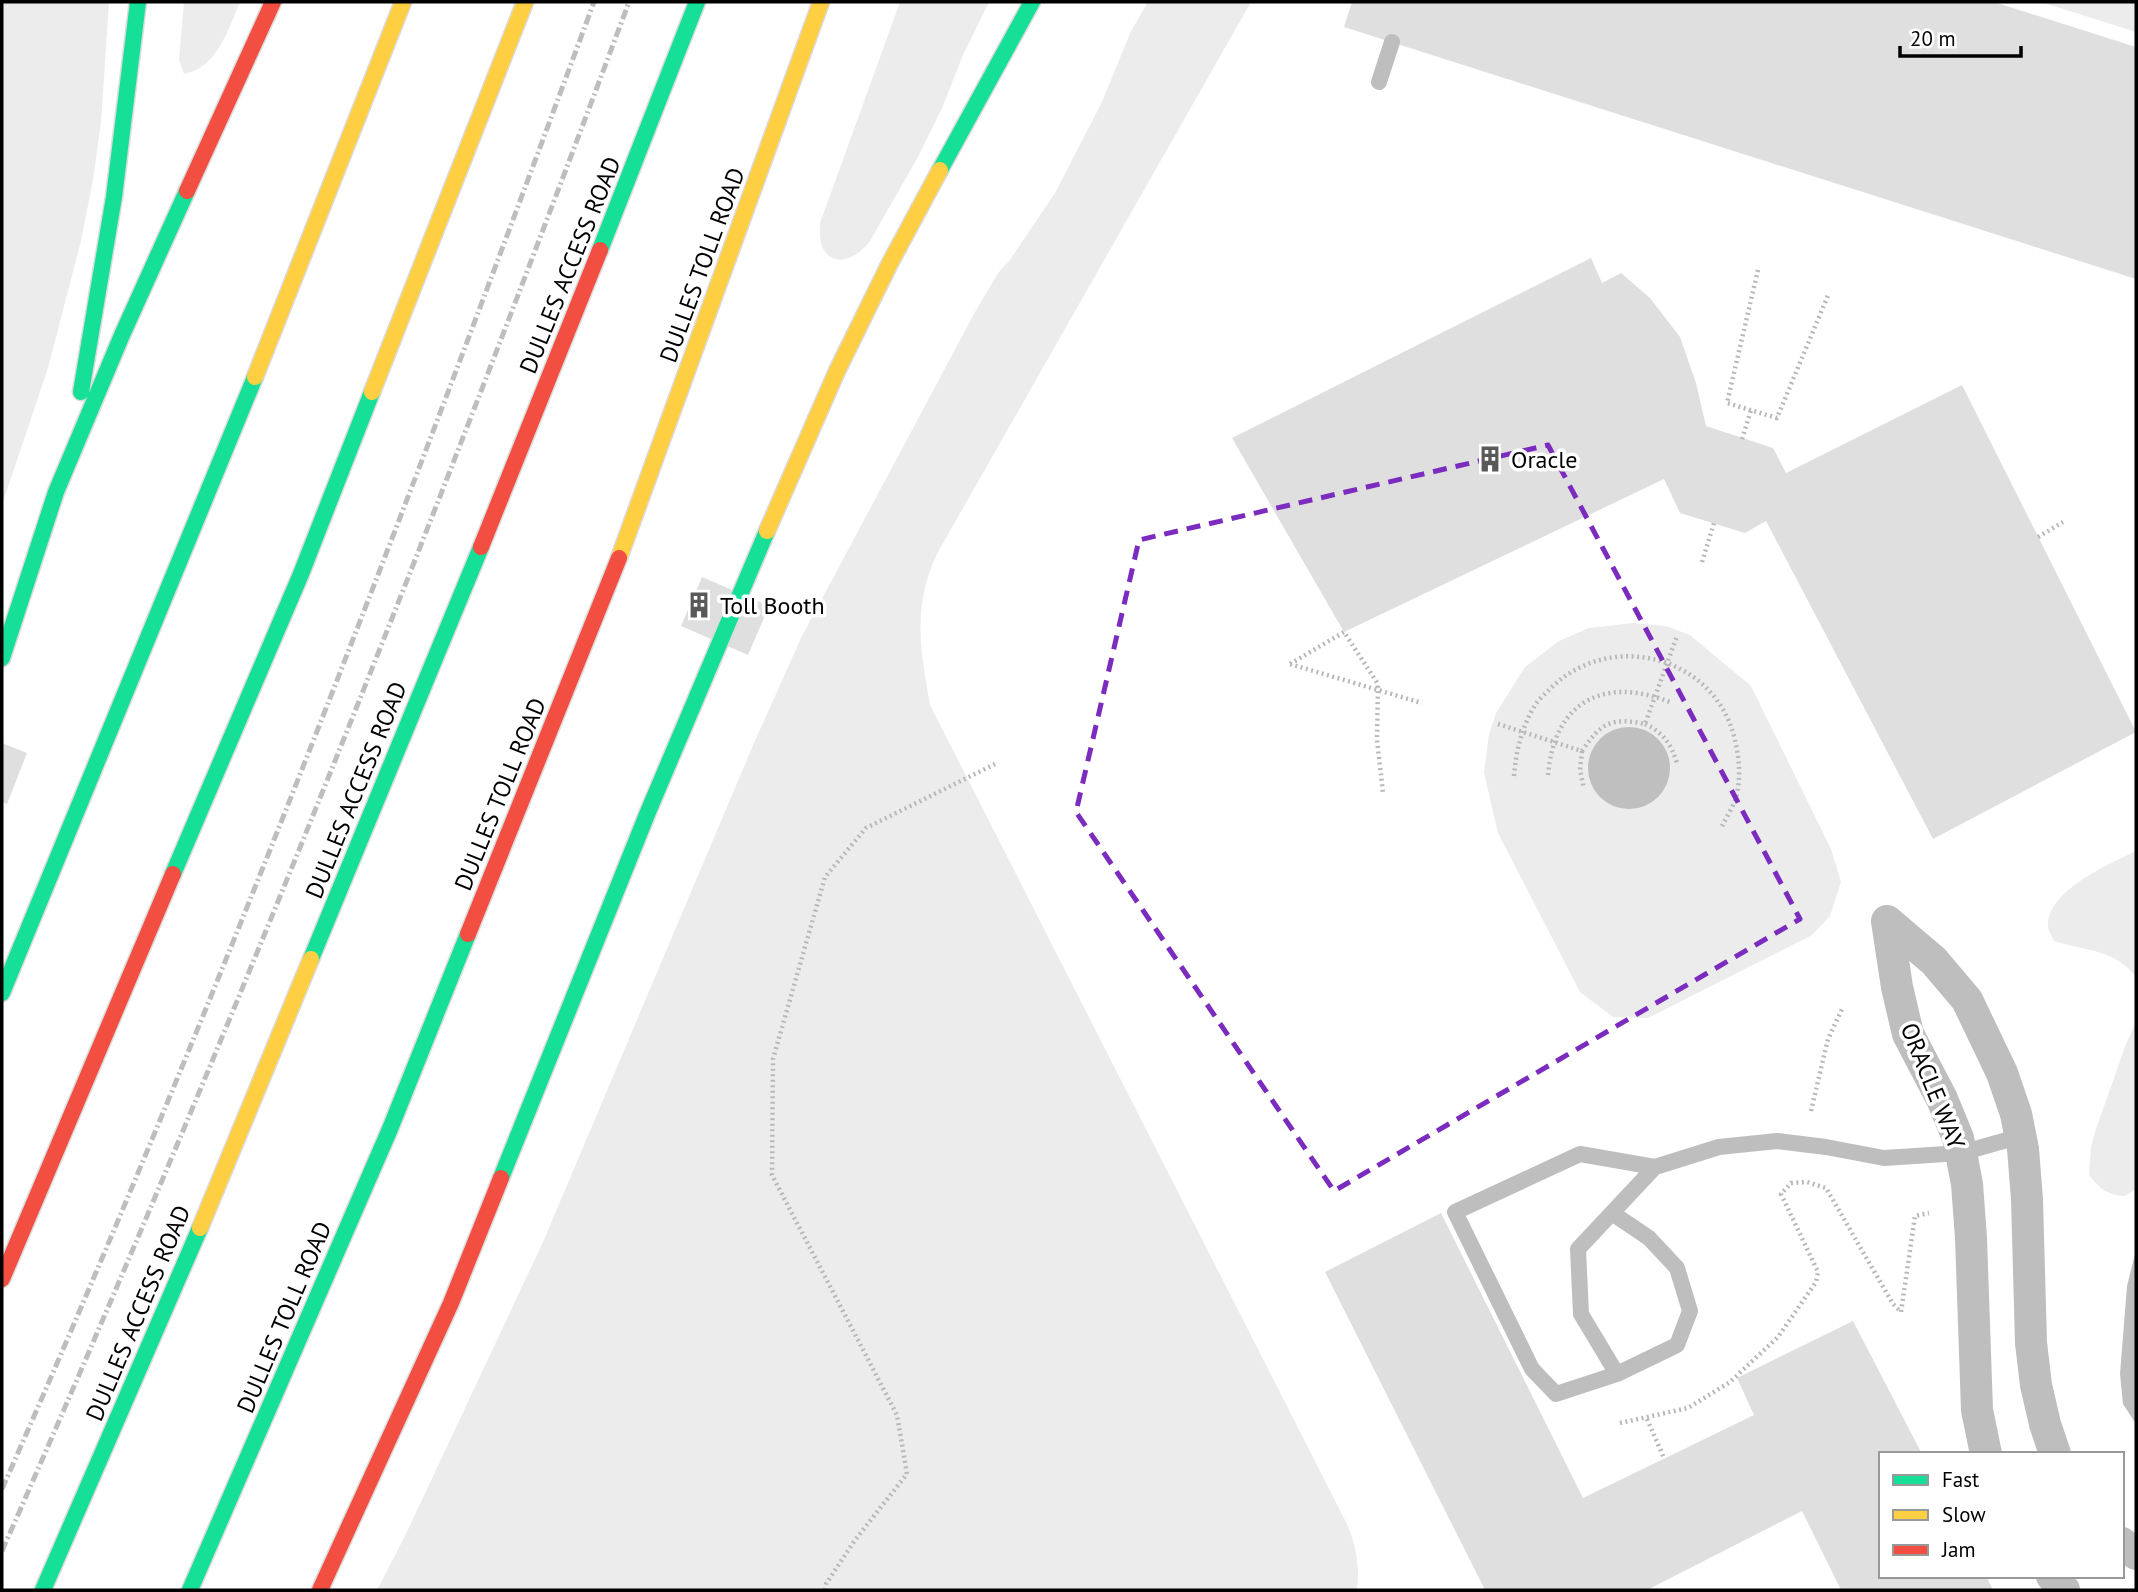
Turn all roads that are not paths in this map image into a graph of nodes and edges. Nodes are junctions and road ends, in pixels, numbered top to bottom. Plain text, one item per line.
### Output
1 (138, 2) edge
2 (273, 2) edge
3 (403, 2) edge
4 (525, 2) edge
5 (697, 2) edge
6 (821, 2) edge
7 (1035, 2) edge
8 (1392, 42) dead end
9 (1379, 82) dead end
10 (56, 492) junction
11 (2, 658) edge
12 (2, 993) edge
13 (2021, 1136) junction
14 (1961, 1153) junction
15 (1655, 1167) junction
16 (1612, 1213) junction
17 (2, 1279) edge
18 (1617, 1374) junction
19 (1986, 1452) edge
20 (2054, 1452) edge
21 (43, 1590) edge
22 (190, 1590) edge
23 (320, 1590) edge

1 - 10 highway
2 - 10 highway
3 - 12 highway
4 - 17 highway
5 - 21 highway, DULLES ACCESS ROAD
6 - 22 highway, DULLES TOLL ROAD
7 - 23 highway
8 - 9 lane
10 - 11 highway
13 - 14 lane
13 - 14 street, ORACLE WAY
13 - 20 street, ORACLE WAY
14 - 15 lane
14 - 19 street, ORACLE WAY
15 - 16 lane
15 - 18 lane
16 - 18 lane
16 - 18 lane

